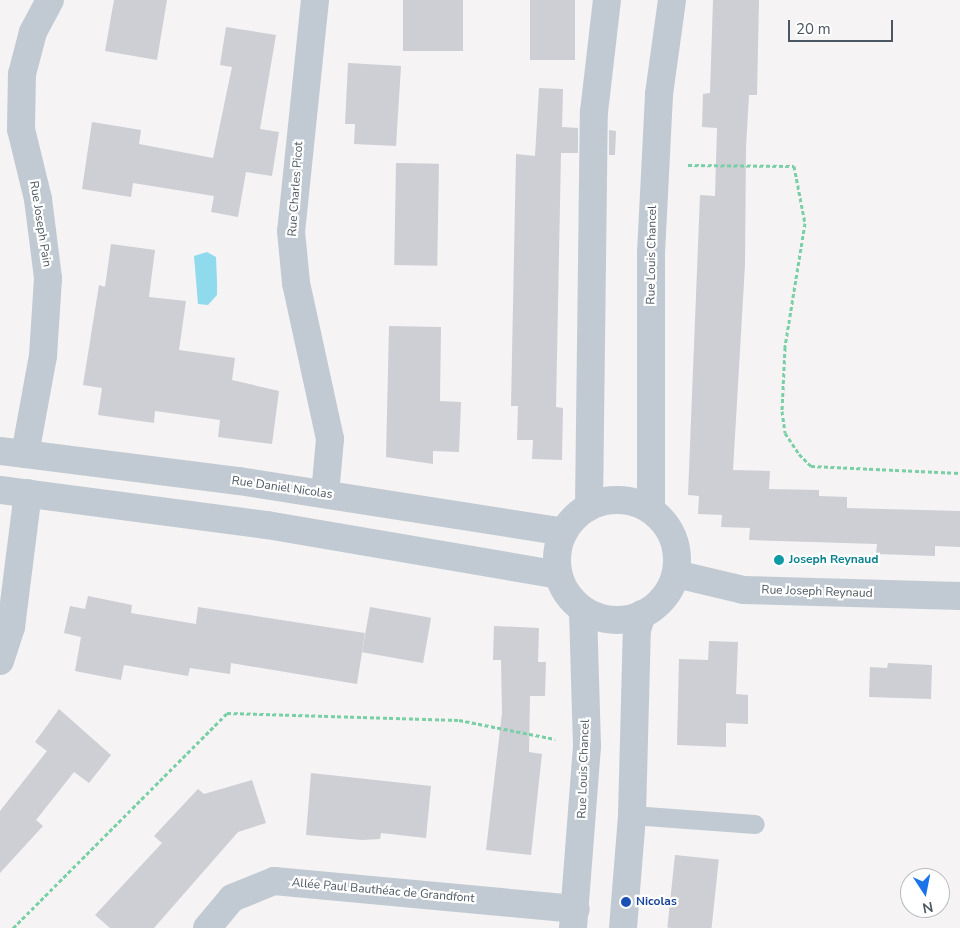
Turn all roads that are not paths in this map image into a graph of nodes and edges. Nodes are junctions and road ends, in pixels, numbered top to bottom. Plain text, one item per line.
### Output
1 (50, 0) edge
2 (315, 0) edge
3 (607, 0) edge
4 (672, 0) edge
5 (13, 452) edge
6 (0, 490) edge
7 (28, 493) junction
8 (325, 494) junction
9 (589, 507) junction
10 (651, 510) junction
11 (564, 532) junction
12 (676, 574) junction
13 (558, 575) junction
14 (960, 596) edge
15 (583, 610) junction
16 (642, 614) junction
17 (0, 661) edge
18 (632, 815) junction
19 (755, 824) dead end
20 (575, 918) edge
21 (207, 928) edge
22 (623, 928) edge

1 - 5 street, Rue Joseph Pain
2 - 8 street, Rue Charles Picot
3 - 9 street
4 - 10 street, Rue Louis Chancel
5 - 8 street, Rue Daniel Nicolas
6 - 7 street
7 - 13 street
7 - 17 street
8 - 11 street, Rue Daniel Nicolas
9 - 10 street
9 - 11 street
10 - 12 street
11 - 13 street
12 - 14 street, Rue Joseph Reynaud
12 - 16 street
13 - 15 street
15 - 16 street
15 - 20 street, Rue Louis Chancel
16 - 18 street
18 - 19 lane
18 - 22 street
20 - 21 street, Allée Paul Bauthéac de Grandfont

